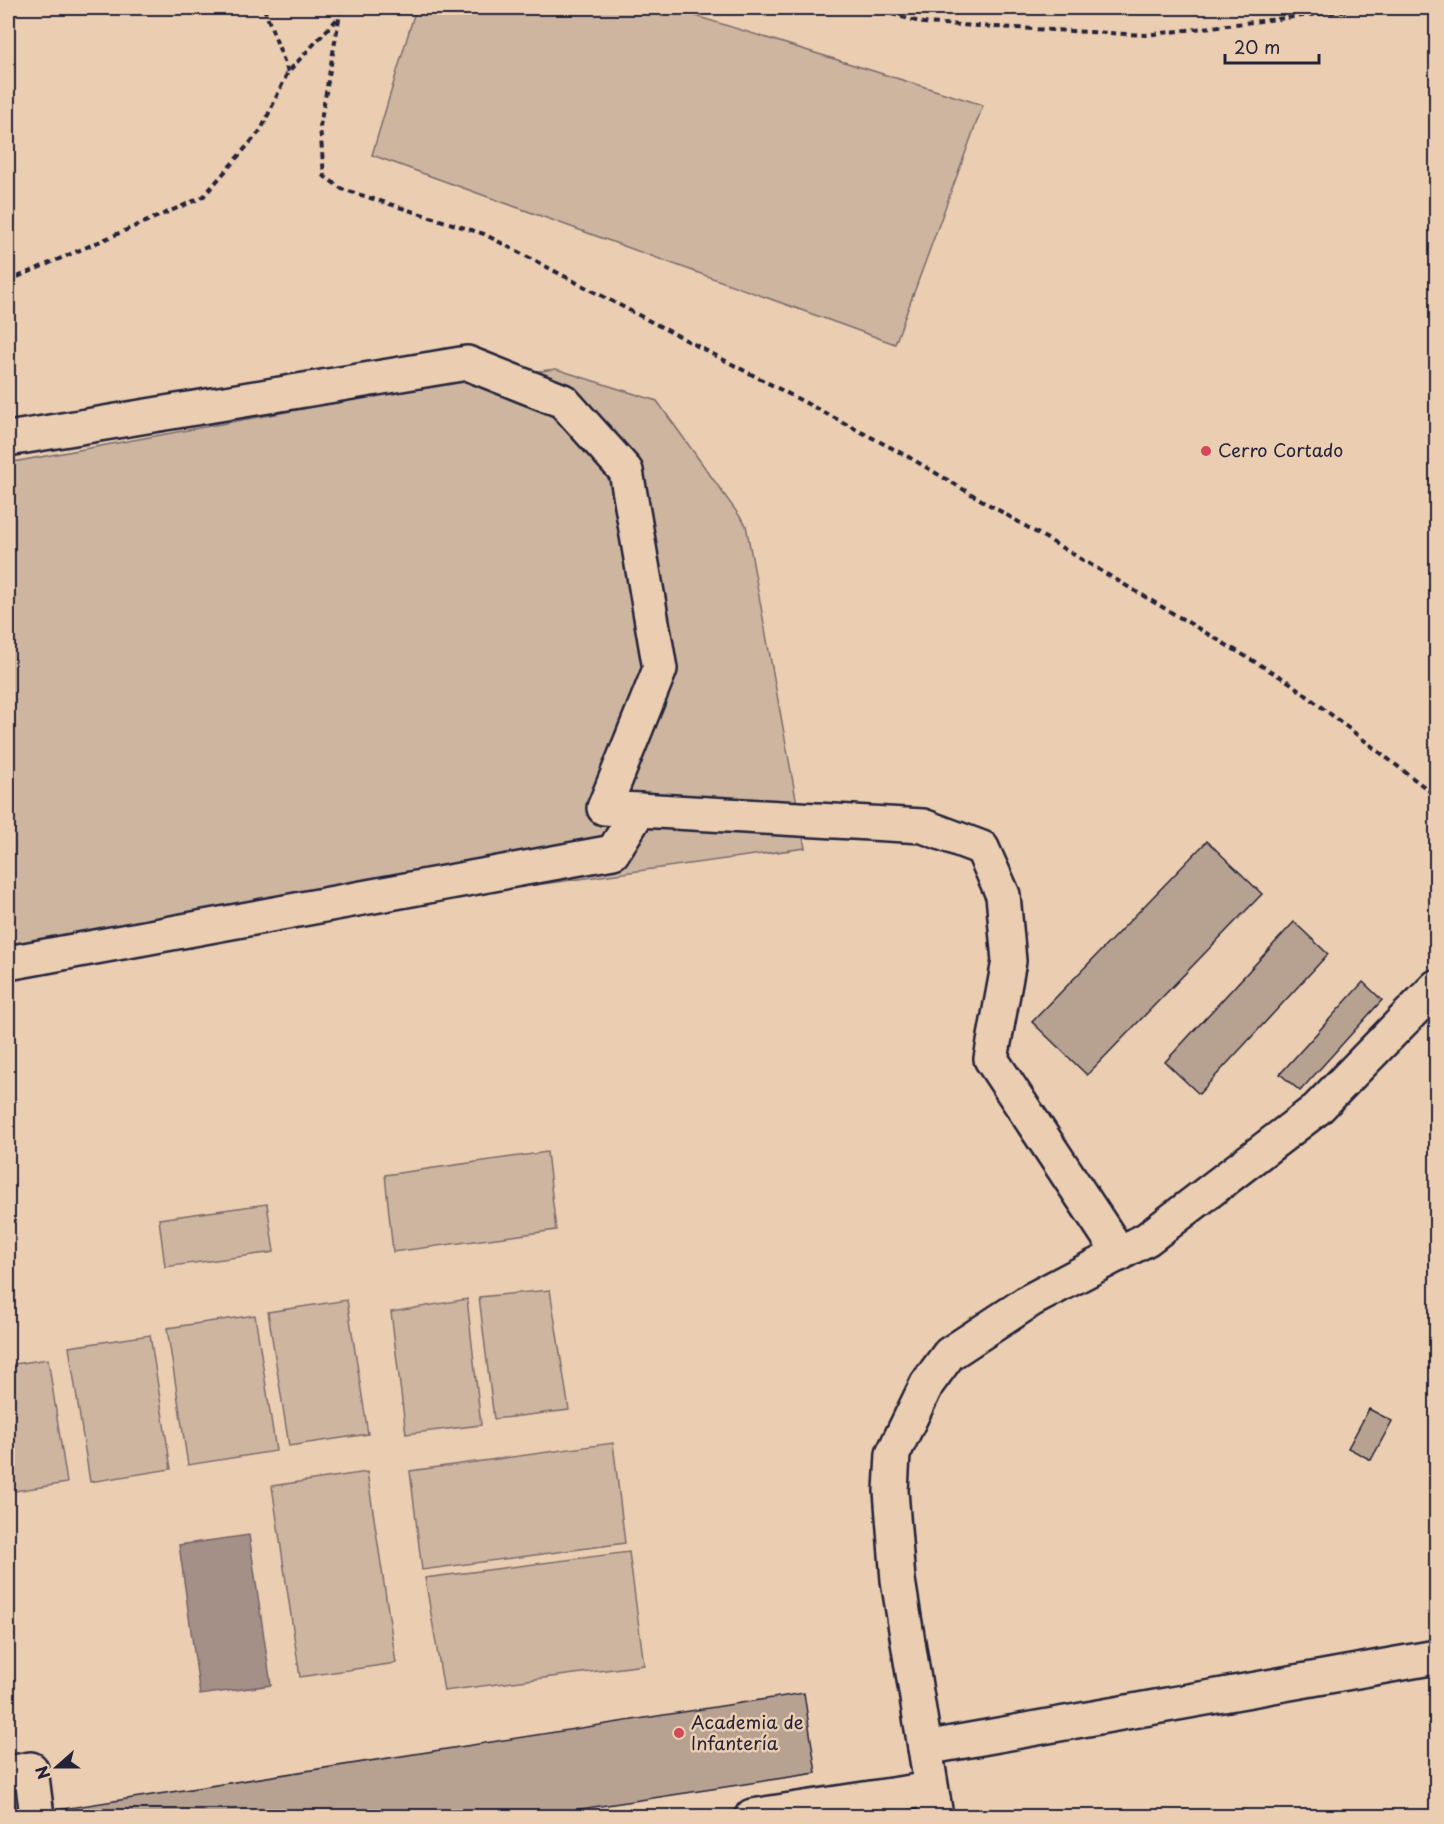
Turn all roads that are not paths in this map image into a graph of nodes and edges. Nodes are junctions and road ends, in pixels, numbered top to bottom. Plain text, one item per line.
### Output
1 (8, 439) edge
2 (639, 810) junction
3 (8, 963) edge
4 (1437, 987) edge
5 (1120, 1254) junction
6 (1437, 1658) edge
7 (925, 1748) junction
8 (8, 1773) edge
9 (934, 1803) edge
10 (38, 1816) edge
11 (752, 1816) edge

1 - 2 lane
2 - 3 lane
2 - 5 lane
4 - 5 lane
5 - 7 lane
6 - 7 lane
7 - 9 lane
8 - 10 lane
9 - 11 lane

